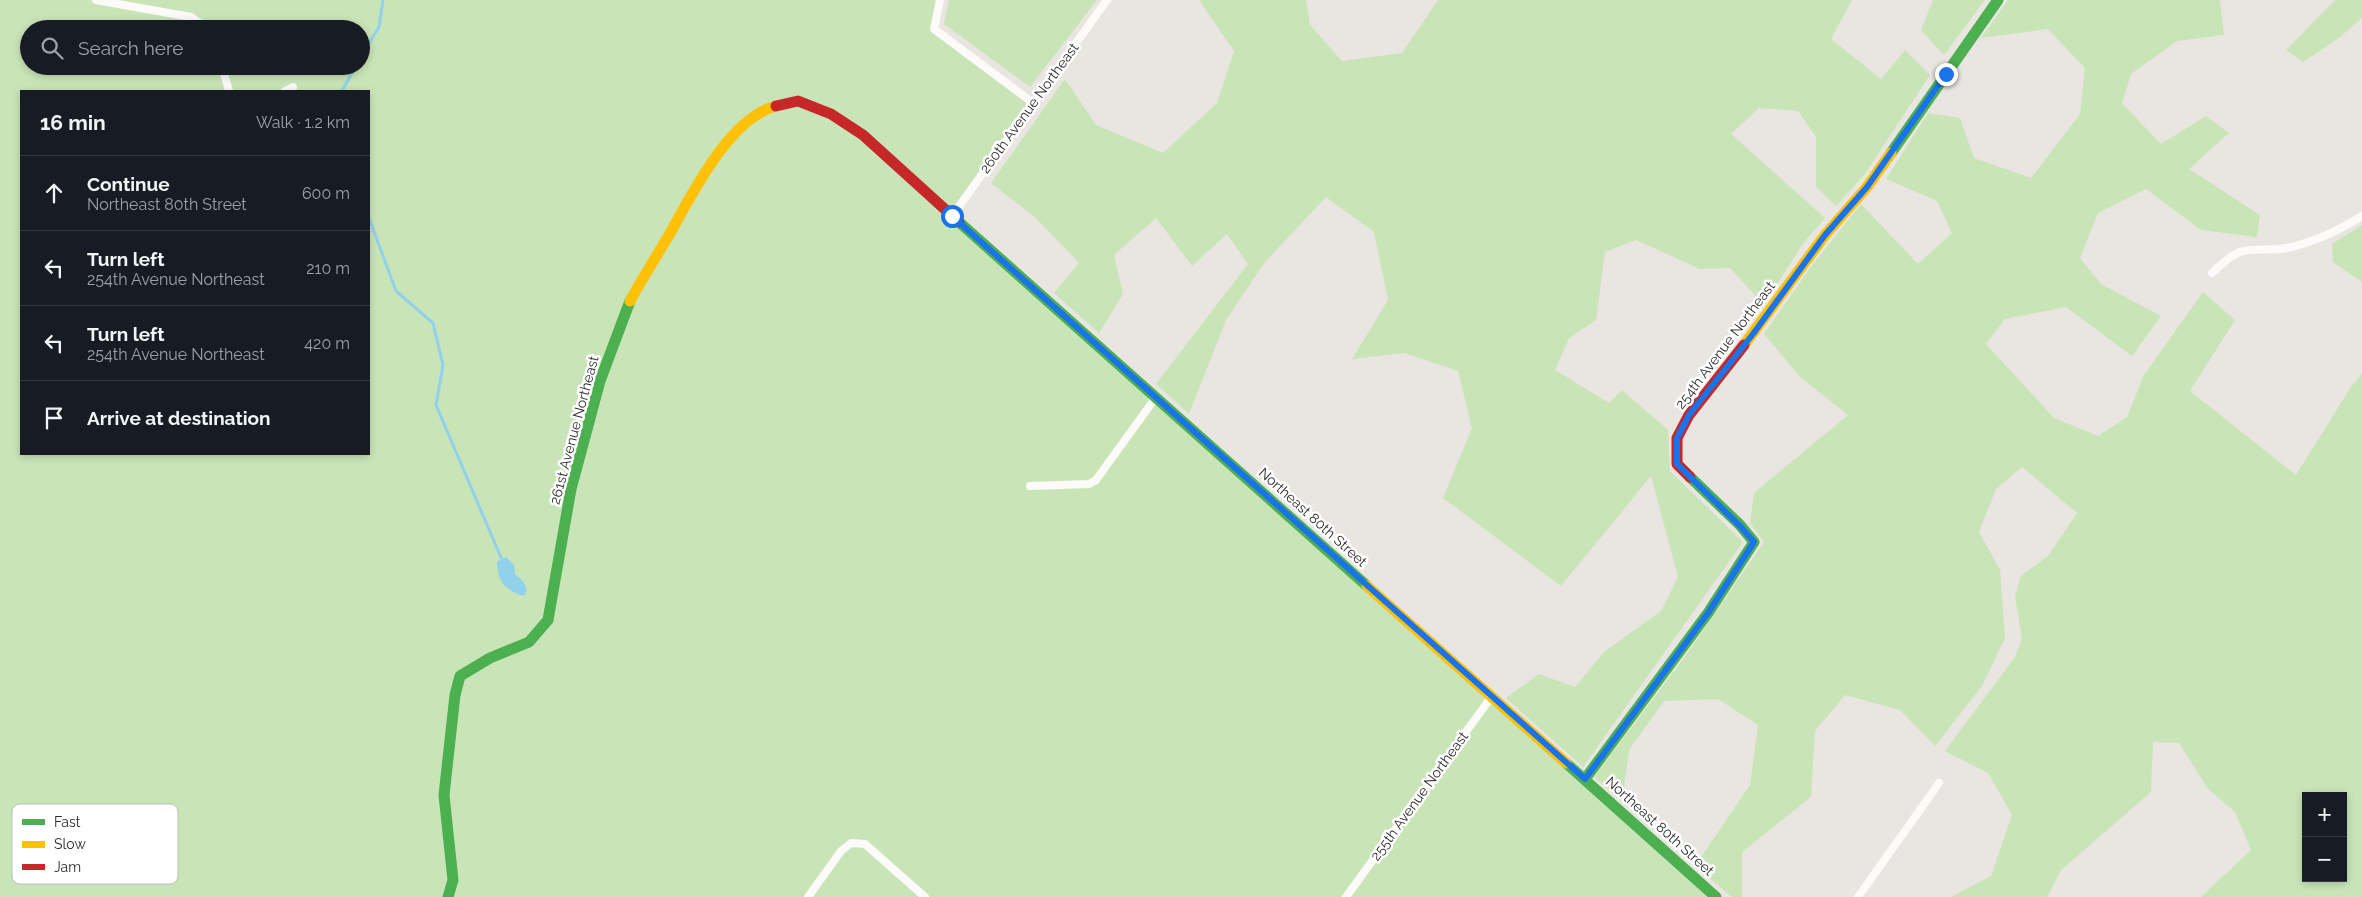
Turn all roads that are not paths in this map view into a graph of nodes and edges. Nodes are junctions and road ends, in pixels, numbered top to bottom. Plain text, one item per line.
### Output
1 (96, 0) edge
2 (940, 0) edge
3 (1107, 0) edge
4 (1998, 0) edge
5 (196, 20) edge
6 (225, 75) edge
7 (229, 90) edge
8 (1033, 103) junction
9 (890, 158) joint
10 (952, 216) junction
11 (2362, 216) edge
12 (2212, 273) dead end
13 (1156, 397) junction
14 (1030, 486) dead end
15 (1492, 696) junction
16 (1585, 779) junction
17 (1939, 783) dead end
18 (448, 897) edge
19 (808, 897) edge
20 (925, 897) edge
21 (1346, 897) edge
22 (1716, 897) edge
23 (1858, 897) edge

1 - 5 street
2 - 8 street
3 - 8 street, 260th Avenue Northeast
4 - 16 street, 254th Avenue Northeast
6 - 7 street
8 - 10 street, 260th Avenue Northeast
9 - 10 street, Northeast 80th Street
9 - 18 street, 261st Avenue Northeast
10 - 13 street, Northeast 80th Street
11 - 12 street
13 - 14 street
13 - 15 street, Northeast 80th Street
15 - 16 street, Northeast 80th Street
15 - 21 street, 255th Avenue Northeast
16 - 22 street, Northeast 80th Street
17 - 23 street
19 - 20 street

